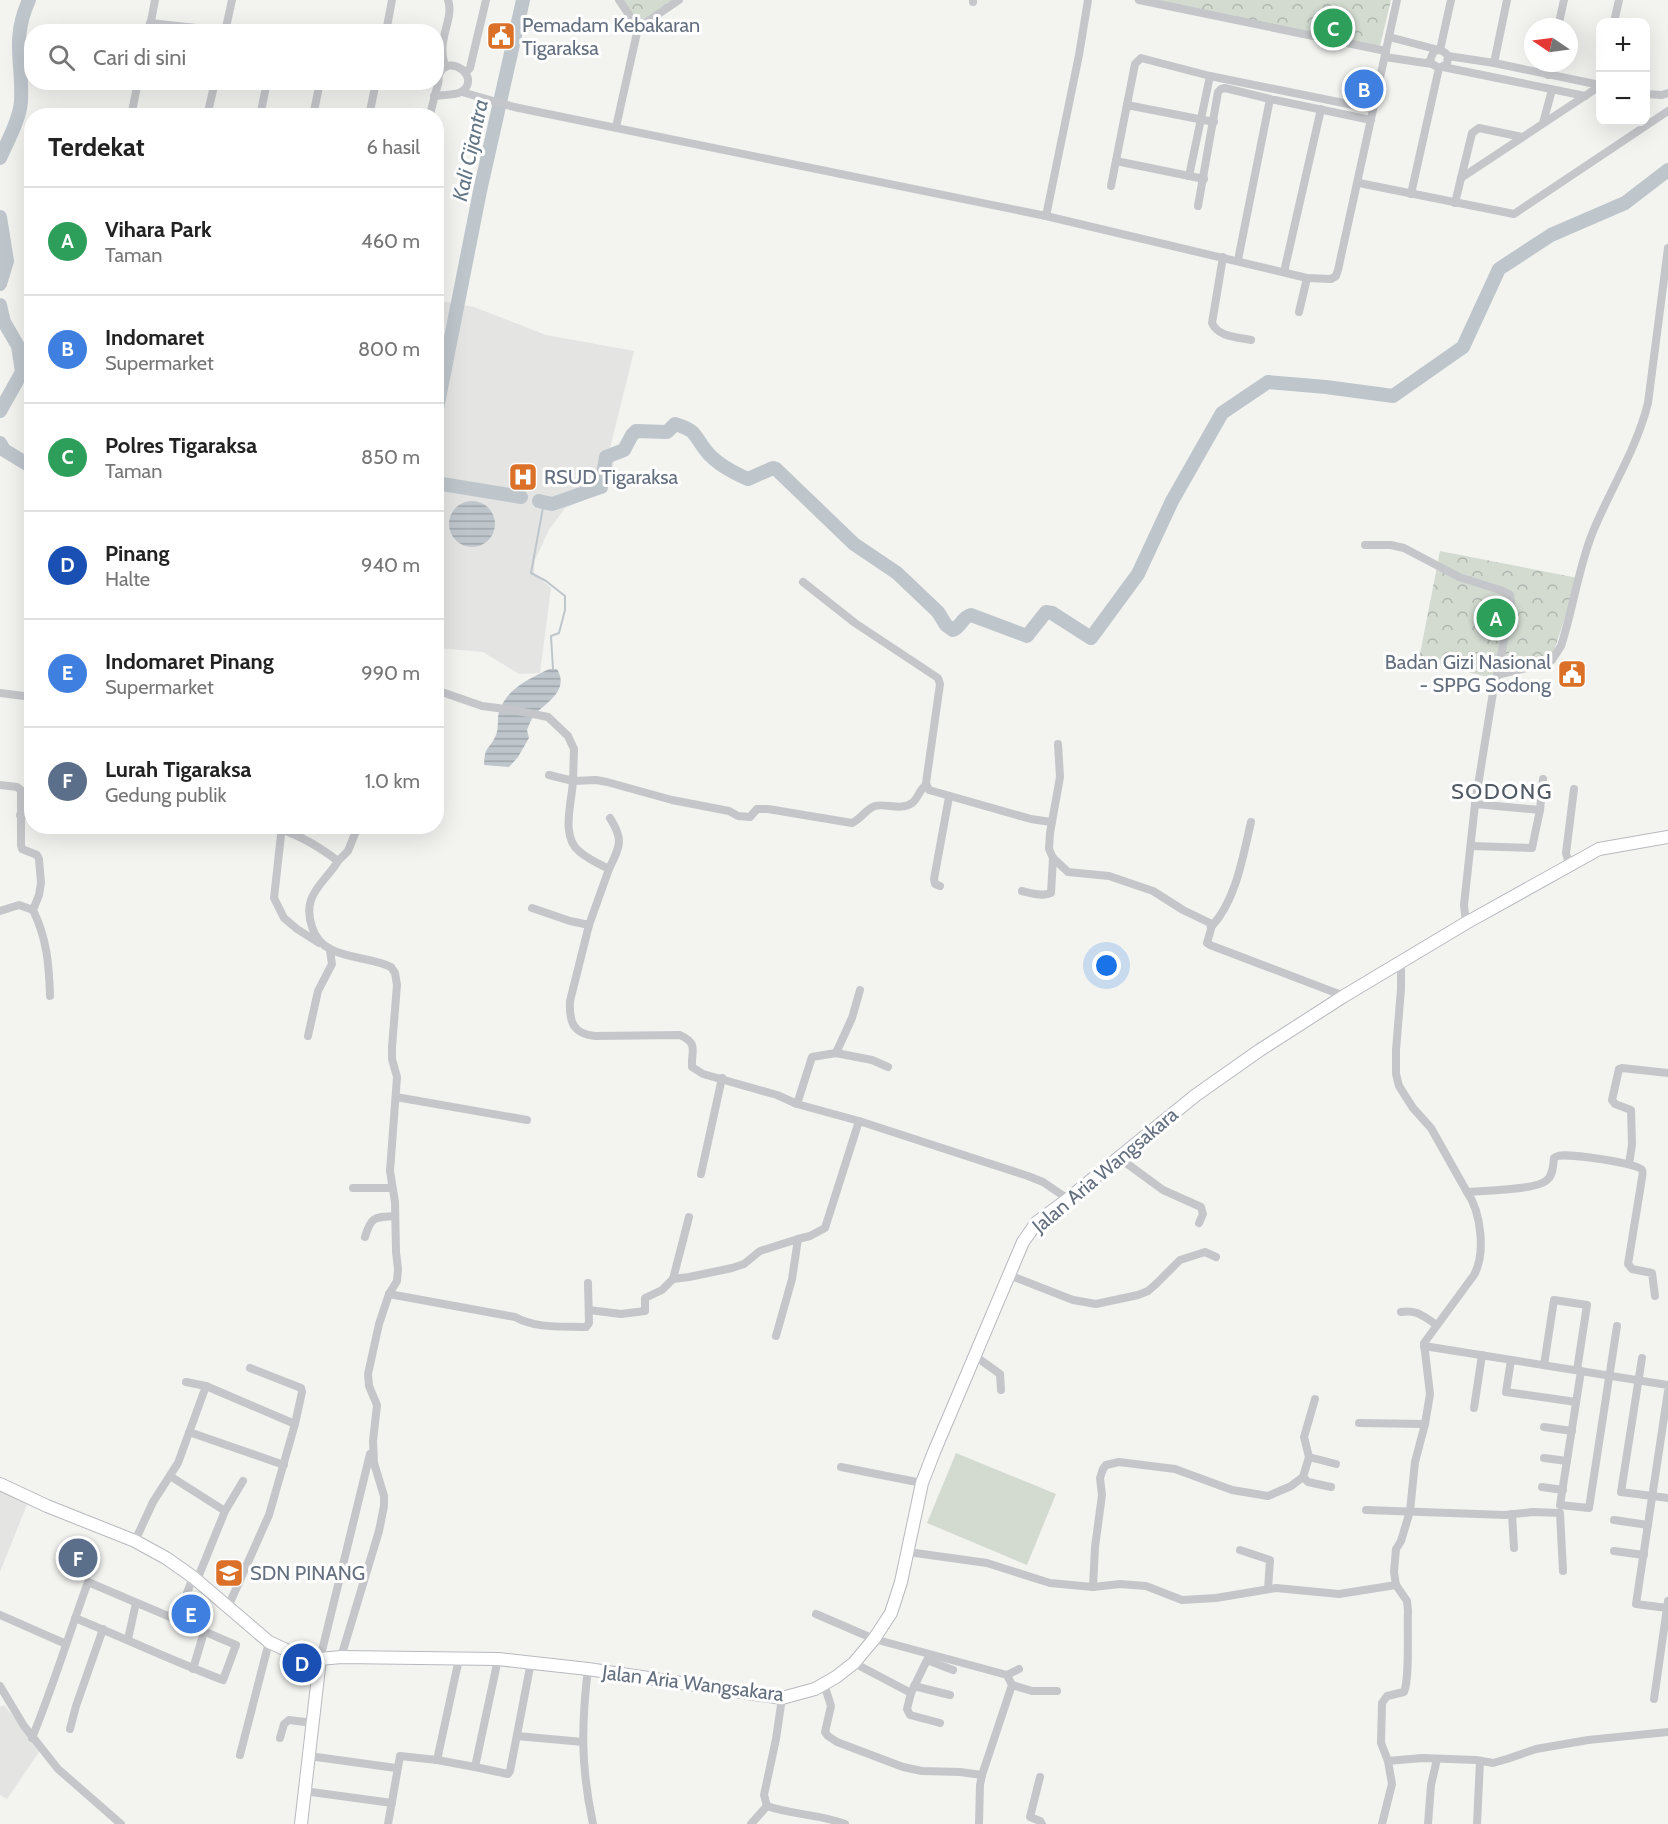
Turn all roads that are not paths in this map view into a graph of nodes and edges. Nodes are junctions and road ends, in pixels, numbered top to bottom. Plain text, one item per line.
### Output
1 (155, 0) edge
2 (232, 0) edge
3 (392, 0) edge
4 (448, 0) edge
5 (486, 0) edge
6 (619, 0) edge
7 (680, 0) edge
8 (1088, 0) edge
9 (1139, 0) edge
10 (1397, 0) edge
11 (1451, 0) edge
12 (1508, 0) edge
13 (1563, 0) edge
14 (1618, 0) edge
15 (1560, 18) edge
16 (1615, 18) edge
17 (151, 24) edge
18 (229, 24) edge
19 (388, 24) edge
20 (638, 28) junction
21 (444, 35) edge
22 (1389, 38) junction
23 (1440, 50) junction
24 (1385, 54) junction
25 (1448, 56) junction
26 (1494, 63) junction
27 (1438, 66) junction
28 (444, 72) edge
29 (466, 72) junction
30 (1548, 72) edge
31 (1548, 75) junction
32 (1210, 76) junction
33 (1596, 85) edge
34 (1596, 89) edge
35 (136, 90) edge
36 (212, 90) edge
37 (265, 90) edge
38 (318, 90) edge
39 (374, 90) edge
40 (436, 90) edge
41 (1552, 90) junction
42 (462, 92) junction
43 (1668, 93) edge
44 (1650, 94) edge
45 (1302, 95) junction
46 (434, 96) junction
47 (1585, 96) junction
48 (1270, 99) junction
49 (1127, 105) junction
50 (1300, 105) junction
51 (133, 108) edge
52 (209, 108) edge
53 (262, 108) edge
54 (315, 108) edge
55 (371, 108) edge
56 (432, 108) edge
57 (1321, 109) junction
58 (1373, 109) junction
59 (1668, 111) edge
60 (1201, 120) junction
61 (1371, 120) junction
62 (1650, 120) edge
63 (1214, 122) junction
64 (1543, 123) junction
65 (1641, 126) edge
66 (616, 127) junction
67 (1522, 136) junction
68 (1116, 161) junction
69 (1190, 176) junction
70 (1461, 178) junction
71 (1204, 179) junction
72 (1359, 183) junction
73 (1111, 186) dead end
74 (1411, 194) junction
75 (1455, 203) junction
76 (1198, 206) dead end
77 (1046, 216) junction
78 (1668, 248) edge
79 (1222, 257) junction
80 (1238, 260) junction
81 (1284, 272) junction
82 (1307, 278) junction
83 (1299, 312) dead end
84 (1251, 340) dead end
85 (1365, 544) dead end
86 (803, 582) dead end
87 (1497, 676) junction
88 (0, 693) edge
89 (444, 693) edge
90 (24, 696) edge
91 (1058, 744) dead end
92 (549, 775) dead end
93 (1543, 779) dead end
94 (573, 781) junction
95 (0, 785) edge
96 (926, 785) junction
97 (1574, 789) dead end
98 (949, 797) junction
99 (1475, 804) junction
100 (1540, 810) junction
101 (20, 815) junction
102 (24, 815) edge
103 (610, 818) dead end
104 (1051, 822) junction
105 (1251, 822) dead end
106 (281, 834) edge
107 (295, 834) edge
108 (355, 834) edge
109 (1668, 837) edge
110 (1471, 846) junction
111 (1053, 858) junction
112 (338, 861) junction
113 (1569, 864) junction
114 (609, 869) junction
115 (940, 886) dead end
116 (1022, 891) dead end
117 (532, 908) dead end
118 (33, 910) junction
119 (0, 911) edge
120 (1466, 923) junction
121 (589, 925) junction
122 (1212, 926) junction
123 (321, 944) junction
124 (330, 951) junction
125 (1401, 963) junction
126 (860, 990) dead end
127 (50, 996) dead end
128 (1344, 996) junction
129 (308, 1036) dead end
130 (836, 1053) junction
131 (888, 1067) dead end
132 (1668, 1072) edge
133 (722, 1078) junction
134 (396, 1097) junction
135 (797, 1104) junction
136 (526, 1120) dead end
137 (859, 1121) junction
138 (1118, 1157) junction
139 (1629, 1164) junction
140 (701, 1174) dead end
141 (353, 1188) dead end
142 (392, 1188) junction
143 (1467, 1192) junction
144 (1068, 1199) junction
145 (395, 1216) junction
146 (689, 1217) dead end
147 (1200, 1223) dead end
148 (365, 1237) dead end
149 (798, 1239) junction
150 (1216, 1257) dead end
151 (1009, 1275) junction
152 (673, 1279) junction
153 (588, 1283) dead end
154 (389, 1294) junction
155 (1655, 1296) dead end
156 (589, 1310) junction
157 (1401, 1312) dead end
158 (1437, 1325) junction
159 (1617, 1326) dead end
160 (776, 1336) dead end
161 (1424, 1346) junction
162 (1482, 1355) junction
163 (975, 1356) junction
164 (1642, 1358) dead end
165 (1511, 1360) junction
166 (1544, 1365) junction
167 (250, 1368) dead end
168 (1579, 1371) junction
169 (1610, 1375) junction
170 (1639, 1380) junction
171 (186, 1382) dead end
172 (1668, 1384) edge
173 (206, 1386) junction
174 (1002, 1390) dead end
175 (1668, 1391) edge
176 (1315, 1399) dead end
177 (1576, 1402) junction
178 (1474, 1408) dead end
179 (1359, 1423) dead end
180 (295, 1424) junction
181 (1425, 1424) junction
182 (1544, 1428) dead end
183 (1572, 1431) junction
184 (189, 1432) junction
185 (373, 1442) junction
186 (1309, 1457) junction
187 (1544, 1458) dead end
188 (1567, 1461) junction
189 (1336, 1464) dead end
190 (284, 1465) junction
191 (841, 1467) dead end
192 (170, 1476) junction
193 (1303, 1477) junction
194 (243, 1481) dead end
195 (922, 1483) junction
196 (0, 1484) edge
197 (1542, 1487) dead end
198 (1331, 1488) dead end
199 (1563, 1490) junction
200 (1652, 1496) junction
201 (1668, 1498) edge
202 (1366, 1510) dead end
203 (225, 1511) junction
204 (1410, 1511) junction
205 (1512, 1514) junction
206 (1614, 1520) dead end
207 (1648, 1525) junction
208 (135, 1541) junction
209 (1514, 1548) dead end
210 (1240, 1550) dead end
211 (1614, 1551) dead end
212 (908, 1552) junction
213 (1644, 1555) junction
214 (1563, 1570) dead end
215 (195, 1579) junction
216 (1396, 1585) junction
217 (1093, 1587) junction
218 (1268, 1589) junction
219 (136, 1603) junction
220 (1667, 1605) edge
221 (228, 1607) junction
222 (816, 1614) dead end
223 (0, 1616) edge
224 (75, 1618) junction
225 (177, 1620) junction
226 (103, 1629) junction
227 (204, 1632) junction
228 (128, 1639) junction
229 (874, 1639) junction
230 (269, 1642) junction
231 (66, 1644) junction
232 (341, 1657) junction
233 (320, 1659) junction
234 (459, 1659) junction
235 (498, 1659) junction
236 (531, 1662) junction
237 (854, 1663) junction
238 (193, 1669) junction
239 (588, 1669) junction
240 (1018, 1669) dead end
241 (953, 1670) dead end
242 (1007, 1675) junction
243 (824, 1684) junction
244 (1012, 1685) junction
245 (0, 1686) edge
246 (912, 1689) junction
247 (1057, 1691) dead end
248 (950, 1695) dead end
249 (782, 1698) junction
250 (1654, 1699) dead end
251 (312, 1723) junction
252 (940, 1723) dead end
253 (70, 1729) dead end
254 (1668, 1732) edge
255 (517, 1736) junction
256 (32, 1738) junction
257 (280, 1738) dead end
258 (583, 1742) junction
259 (240, 1755) dead end
260 (309, 1756) junction
261 (1437, 1759) junction
262 (437, 1760) junction
263 (1388, 1761) junction
264 (1480, 1761) junction
265 (475, 1767) junction
266 (396, 1768) junction
267 (982, 1775) junction
268 (1040, 1777) dead end
269 (304, 1791) junction
270 (392, 1803) junction
271 (767, 1806) junction
272 (122, 1824) edge
273 (301, 1824) edge
274 (388, 1824) edge
275 (593, 1824) edge
276 (751, 1824) edge
277 (845, 1824) edge
278 (979, 1824) edge
279 (1042, 1824) edge
280 (1382, 1824) edge
281 (1428, 1824) edge
282 (1477, 1824) edge

1 - 17 street
2 - 18 street
3 - 19 street
4 - 21 street
5 - 29 street
6 - 20 street
7 - 20 street
8 - 77 street
9 - 24 street
10 - 22 street
11 - 23 street
12 - 26 street
13 - 15 street
14 - 16 street
20 - 66 street
22 - 23 street
22 - 24 street
23 - 25 street
23 - 27 street
24 - 27 street
24 - 58 street
25 - 26 street
25 - 27 street
26 - 31 street
27 - 41 street
27 - 74 street
28 - 29 street
29 - 42 street
30 - 31 street
31 - 33 street
32 - 45 street
32 - 49 street
32 - 60 street
34 - 47 street
35 - 51 street
36 - 52 street
37 - 53 street
38 - 54 street
39 - 55 street
40 - 46 street
41 - 47 street
41 - 64 street
42 - 46 street
42 - 66 street
43 - 44 street
45 - 50 street
45 - 58 street
46 - 56 street
47 - 64 street
48 - 50 street
48 - 63 street
48 - 80 street
49 - 60 street
49 - 68 street
50 - 57 street
57 - 61 street
57 - 81 street
58 - 61 street
59 - 62 street
60 - 63 street
60 - 69 street
61 - 72 street
63 - 71 street
64 - 67 street
65 - 75 street
66 - 77 street
67 - 70 street
67 - 70 street
68 - 69 street
68 - 73 street
69 - 71 street
70 - 75 street
71 - 76 street
72 - 74 street
72 - 82 street
74 - 75 street
77 - 79 street
78 - 87 street
79 - 80 street
79 - 84 street
80 - 81 street
81 - 82 street
82 - 83 street
85 - 87 street
86 - 96 street
87 - 99 street
88 - 90 street
89 - 94 street
91 - 104 street
92 - 94 street
93 - 100 street
94 - 96 street
94 - 114 street
95 - 101 street
96 - 98 street
97 - 113 street
98 - 104 street
98 - 115 street
99 - 100 street
99 - 110 street
100 - 110 street
101 - 102 street
101 - 118 street
103 - 114 street
104 - 111 street
105 - 122 street
106 - 123 street
107 - 112 street
108 - 112 street
109 - 113 street, Jalan Aria Wangsakara
110 - 120 street
111 - 116 street
111 - 122 street
112 - 123 street
113 - 120 street, Jalan Aria Wangsakara
114 - 121 street
117 - 121 street
118 - 119 street
118 - 127 street
120 - 125 street, Jalan Aria Wangsakara
121 - 133 street
122 - 128 street
123 - 124 street
124 - 129 street
124 - 134 street
125 - 128 street, Jalan Aria Wangsakara
125 - 143 street
126 - 130 street
128 - 138 street, Jalan Aria Wangsakara
130 - 131 street
130 - 135 street
132 - 139 street
133 - 135 street
133 - 140 street
134 - 136 street
134 - 142 street
135 - 137 street
137 - 144 street
137 - 149 street
138 - 144 street, Jalan Aria Wangsakara
138 - 147 street
139 - 143 street
139 - 155 street
141 - 142 street
142 - 145 street
143 - 158 street
144 - 151 street, Jalan Aria Wangsakara
145 - 148 street
145 - 154 street
146 - 152 street
149 - 152 street
149 - 160 street
150 - 151 street
151 - 163 street, Jalan Aria Wangsakara
152 - 156 street
153 - 156 street
154 - 156 street
154 - 185 street
157 - 158 street
158 - 161 street
159 - 169 street
161 - 162 street
161 - 181 street
162 - 165 street
162 - 178 street
163 - 174 street
163 - 195 street, Jalan Aria Wangsakara
164 - 170 street
165 - 166 street
165 - 177 street
166 - 168 street
166 - 168 street
167 - 180 street
168 - 169 street
168 - 177 street
169 - 170 street
169 - 199 street
170 - 172 street
170 - 200 street
171 - 173 street
173 - 180 street
173 - 184 street
175 - 200 street
176 - 186 street
177 - 183 street
179 - 181 street
180 - 190 street
181 - 204 street
182 - 183 street
183 - 188 street
184 - 190 street
184 - 192 street
185 - 232 street
185 - 233 street
186 - 189 street
186 - 193 street
187 - 188 street
188 - 199 street
190 - 221 street
191 - 195 street
192 - 203 street
192 - 208 street
193 - 198 street
193 - 217 street
194 - 203 street
195 - 212 street, Jalan Aria Wangsakara
196 - 208 street, Jalan Aria Wangsakara
197 - 199 street
200 - 201 street
200 - 207 street
202 - 204 street
203 - 215 street
204 - 205 street
204 - 216 street
205 - 209 street
205 - 214 street
206 - 207 street
207 - 213 street
208 - 215 street, Jalan Aria Wangsakara
210 - 218 street
211 - 213 street
212 - 217 street
212 - 229 street, Jalan Aria Wangsakara
213 - 220 street
215 - 221 street, Jalan Aria Wangsakara
215 - 225 street
216 - 218 street
216 - 263 street
217 - 218 street
219 - 224 street
219 - 225 street
219 - 228 street
220 - 250 street
221 - 230 street, Jalan Aria Wangsakara
222 - 229 street
223 - 231 street
224 - 226 street
224 - 231 street
225 - 227 street
226 - 228 street
226 - 253 street
227 - 238 street
227 - 238 street
228 - 238 street
229 - 237 street, Jalan Aria Wangsakara
229 - 242 street
230 - 233 street, Jalan Aria Wangsakara
230 - 259 street
231 - 256 street
232 - 233 street, Jalan Aria Wangsakara
232 - 234 street, Jalan Aria Wangsakara
233 - 251 street
234 - 235 street, Jalan Aria Wangsakara
234 - 262 street
235 - 236 street, Jalan Aria Wangsakara
235 - 265 street
236 - 239 street, Jalan Aria Wangsakara
236 - 255 street
237 - 243 street, Jalan Aria Wangsakara
237 - 246 street
239 - 249 street, Jalan Aria Wangsakara
239 - 258 street
240 - 242 street
241 - 246 street
242 - 244 street
243 - 249 street, Jalan Aria Wangsakara
243 - 267 street
244 - 247 street
244 - 267 street
245 - 256 street
246 - 248 street
246 - 252 street
249 - 271 street
251 - 257 street
251 - 260 street
254 - 264 street
255 - 258 street
255 - 265 street
256 - 272 street
258 - 275 street
260 - 266 street
260 - 269 street
261 - 263 street
261 - 264 street
261 - 281 street
262 - 265 street
262 - 266 street
263 - 280 street
264 - 282 street
266 - 270 street
267 - 278 street
268 - 279 street
269 - 270 street
269 - 273 street
270 - 274 street
271 - 276 street
271 - 277 street

